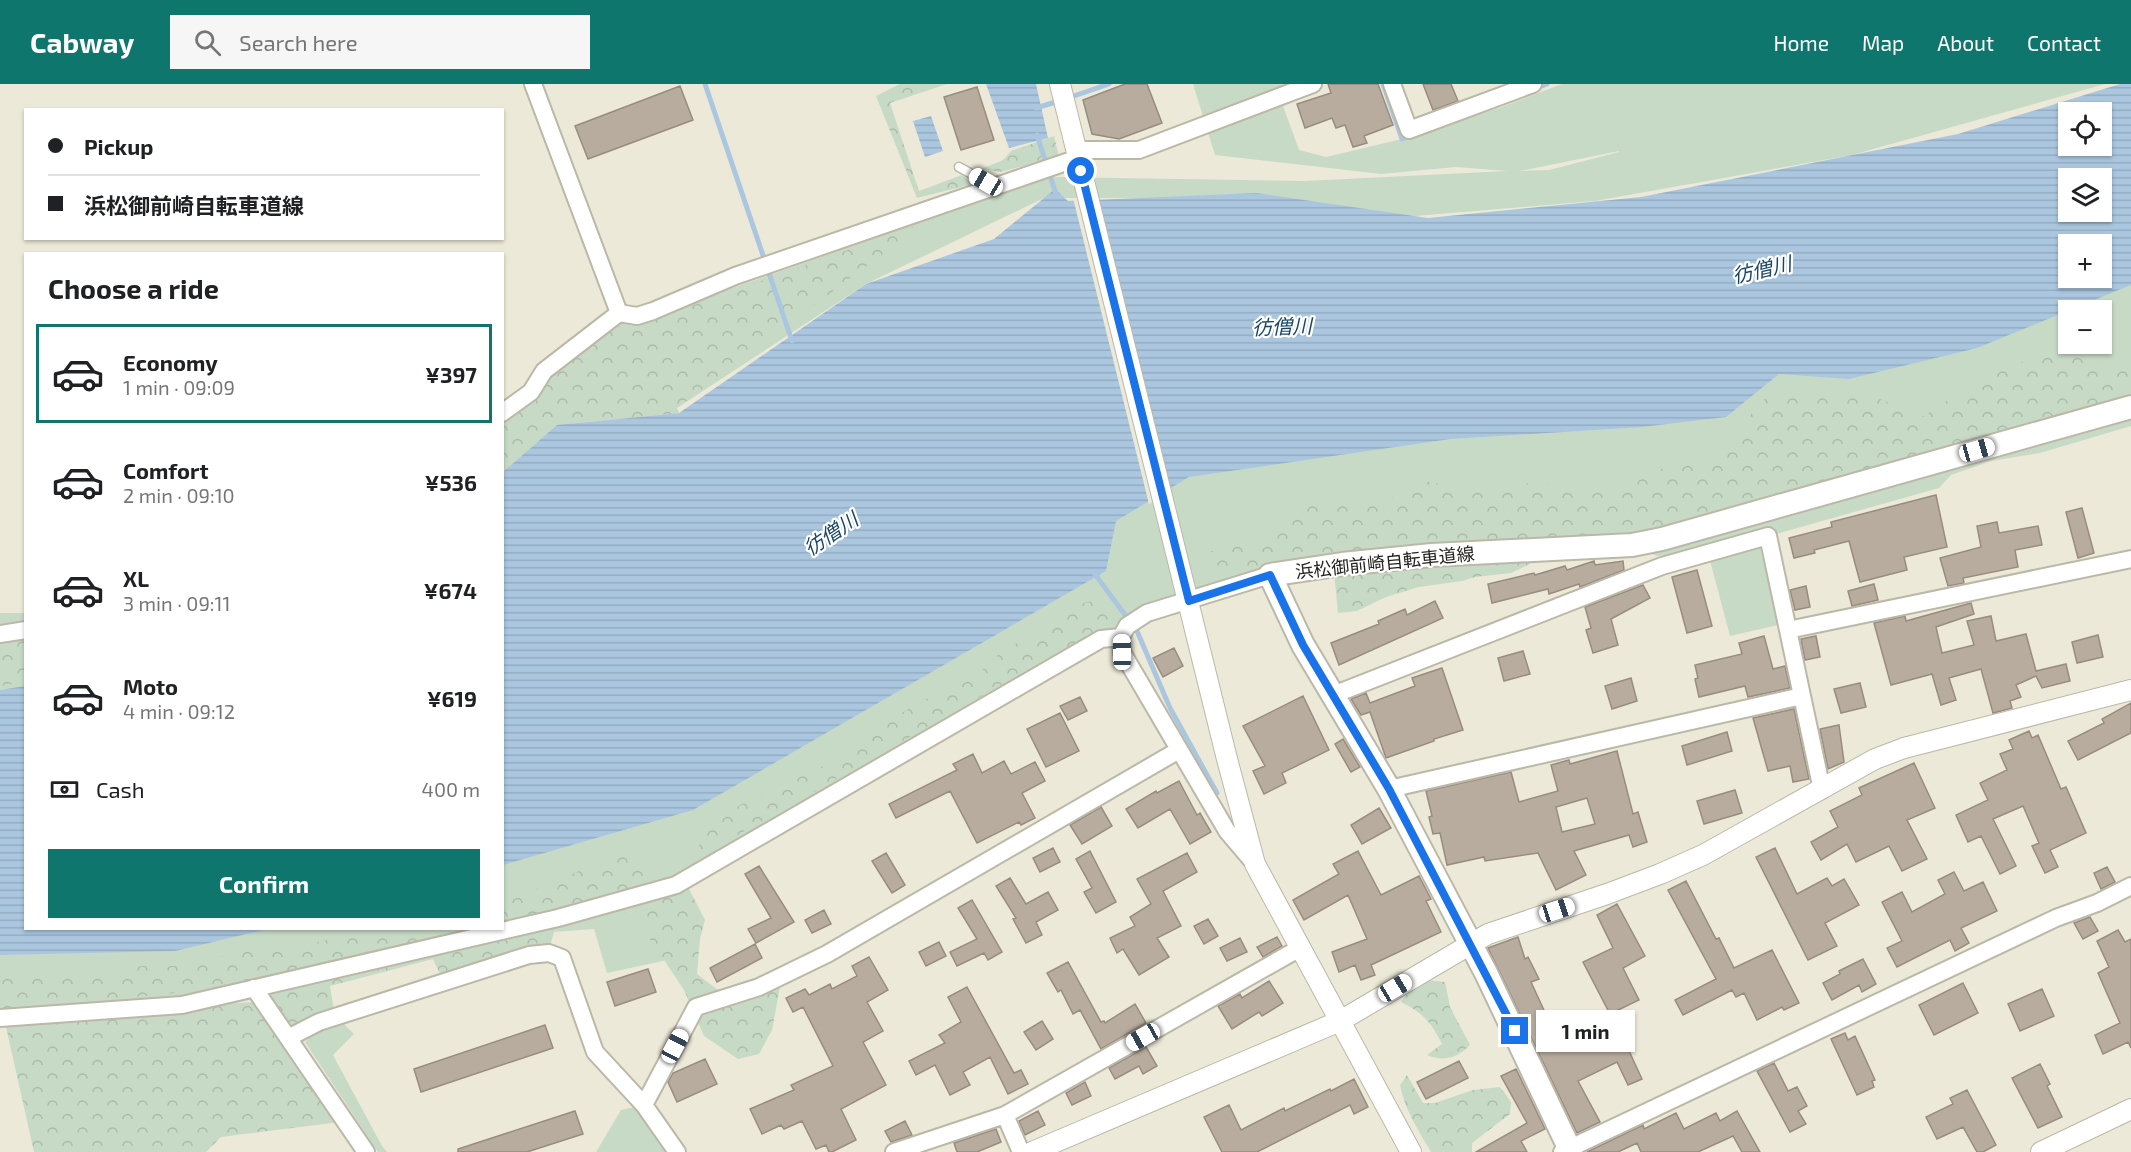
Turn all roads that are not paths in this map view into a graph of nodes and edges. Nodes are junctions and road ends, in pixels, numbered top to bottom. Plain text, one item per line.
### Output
1 (533, 84) edge
2 (1060, 84) edge
3 (1313, 84) edge
4 (1392, 84) edge
5 (1533, 84) edge
6 (1078, 159) junction
7 (959, 167) dead end
8 (988, 188) junction
9 (619, 313) junction
10 (2131, 407) edge
11 (504, 412) edge
12 (2131, 559) edge
13 (1270, 575) junction
14 (1187, 594) junction
15 (24, 630) edge
16 (1788, 630) junction
17 (0, 634) edge
18 (1121, 637) junction
19 (2131, 690) edge
20 (1333, 695) junction
21 (1802, 696) junction
22 (1179, 750) junction
23 (1389, 789) junction
24 (1822, 790) junction
25 (1255, 864) junction
26 (2131, 886) edge
27 (1469, 944) junction
28 (1300, 948) junction
29 (254, 988) junction
30 (0, 1018) edge
31 (1340, 1021) junction
32 (288, 1038) junction
33 (644, 1105) junction
34 (2131, 1109) edge
35 (1005, 1115) junction
36 (1567, 1151) edge
37 (366, 1152) edge
38 (677, 1152) edge
39 (894, 1152) edge
40 (1021, 1152) edge
41 (1032, 1152) edge
42 (1411, 1152) edge
43 (2041, 1152) edge

1 - 9 street
2 - 6 street
3 - 6 street
4 - 5 street
6 - 8 street
6 - 14 street
7 - 8 lane
8 - 9 street
9 - 11 street
10 - 13 main road, 浜松御前崎自転車道線
12 - 16 street
13 - 14 street
13 - 20 main road, 浜松御前崎自転車道線
14 - 18 street
14 - 25 street
15 - 17 street
16 - 20 street
16 - 21 street
18 - 22 street
18 - 29 street
19 - 24 street
20 - 23 main road, 浜松御前崎自転車道線
21 - 23 street
21 - 24 street
22 - 25 street
22 - 33 street
23 - 27 main road, 浜松御前崎自転車道線
24 - 27 street
25 - 28 street
26 - 36 street
27 - 31 street
27 - 36 main road, 浜松御前崎自転車道線
28 - 31 street
28 - 35 street
29 - 30 street
29 - 32 street
31 - 41 street
31 - 42 street
32 - 33 street
32 - 37 street
33 - 38 street
34 - 43 street
35 - 39 street
35 - 40 street

